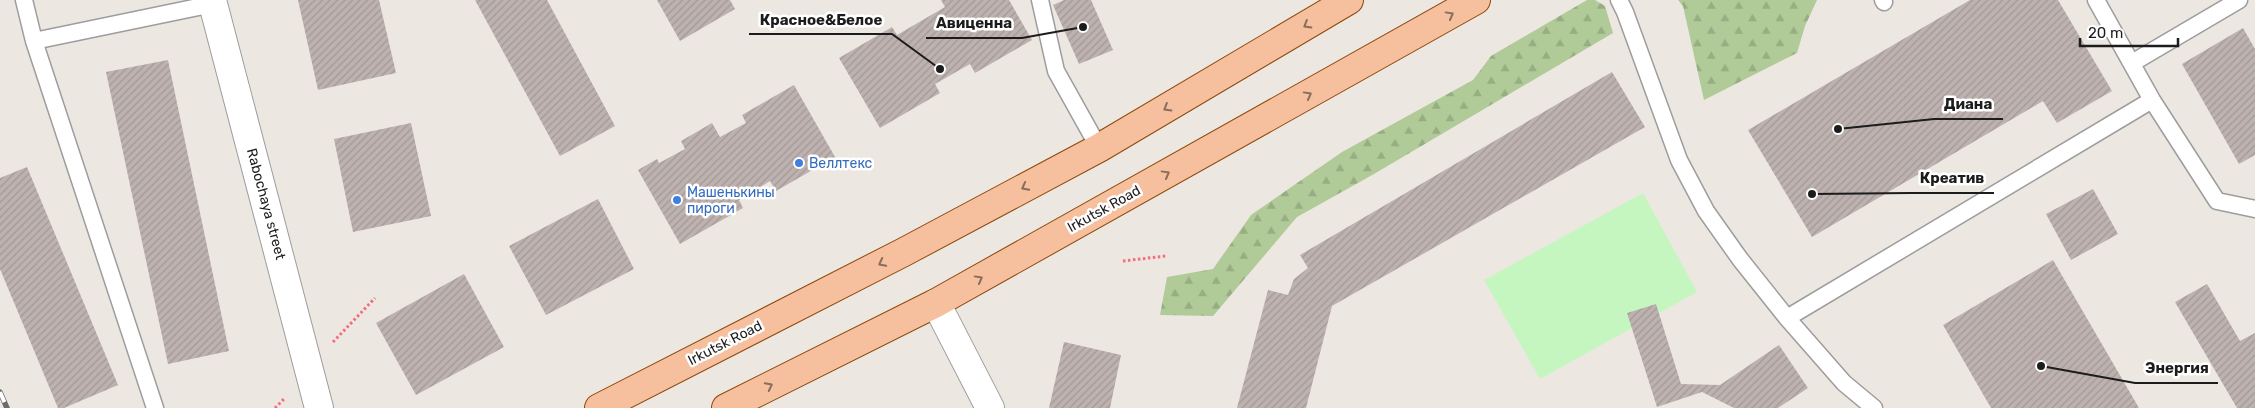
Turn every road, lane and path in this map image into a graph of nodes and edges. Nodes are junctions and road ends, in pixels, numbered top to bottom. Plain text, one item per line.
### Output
1 (24, 0) edge
2 (1040, 0) edge
3 (1349, 0) edge
4 (1476, 0) edge
5 (1619, 0) edge
6 (2096, 0) edge
7 (2239, 0) edge
8 (213, 2) edge
9 (34, 41) junction
10 (2132, 63) junction
11 (2152, 100) junction
12 (1099, 148) junction
13 (2255, 208) edge
14 (1166, 256) dead end
15 (1123, 260) dead end
16 (936, 303) junction
17 (1787, 318) junction
18 (155, 408) edge
19 (319, 408) edge
20 (599, 408) edge
21 (726, 408) edge
22 (990, 408) edge
23 (1874, 408) edge

1 - 9 lane
2 - 12 lane
3 -> 12 main road, Irkutsk Road
16 -> 4 main road, Irkutsk Road
5 - 17 lane
6 - 10 lane
7 - 10 lane
8 - 9 lane
8 - 19 street, Rabochaya street
9 - 18 lane
10 - 11 lane
11 - 13 lane
11 - 17 lane
12 -> 20 main road, Irkutsk Road
14 - 15 path
21 -> 16 main road, Irkutsk Road
16 - 22 street
17 - 23 lane

